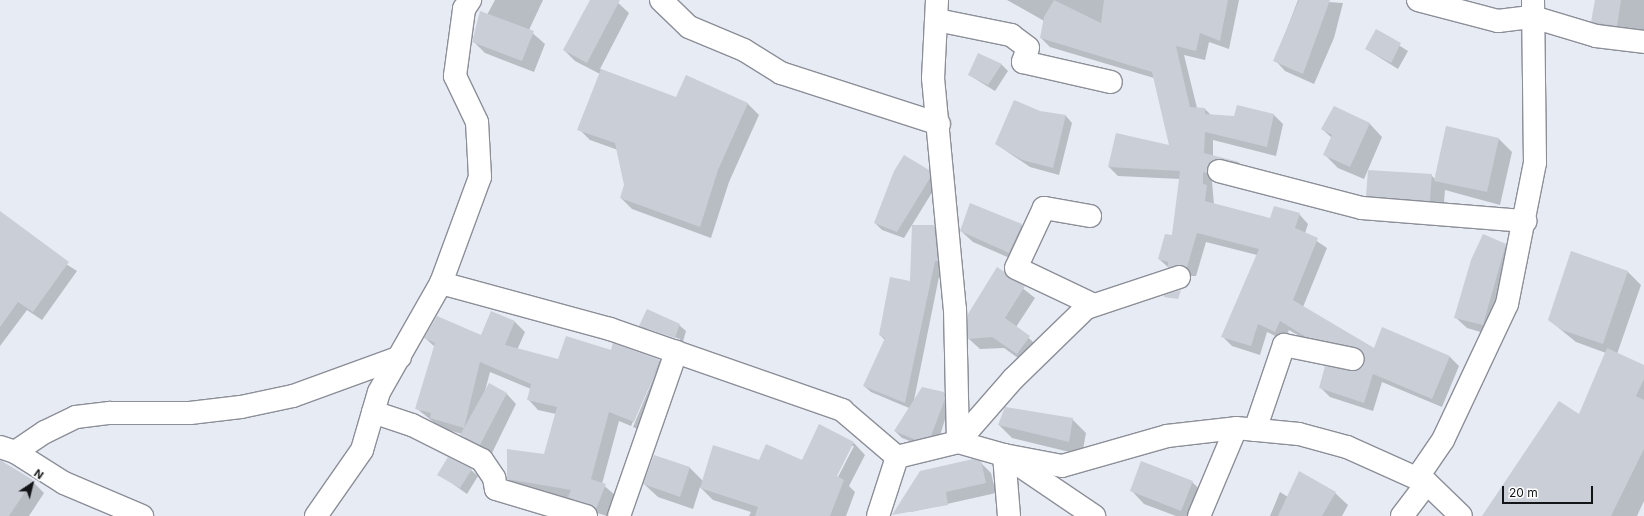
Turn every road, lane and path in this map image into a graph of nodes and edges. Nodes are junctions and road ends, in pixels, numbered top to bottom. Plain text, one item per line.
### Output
1 (470, 0) edge
2 (661, 0) edge
3 (1420, 0) edge
4 (1533, 8) edge
5 (937, 10) edge
6 (1644, 42) edge
7 (1111, 82) dead end
8 (939, 124) junction
9 (1218, 171) dead end
10 (1090, 216) dead end
11 (1525, 221) junction
12 (1179, 277) dead end
13 (441, 283) junction
14 (1094, 305) junction
15 (676, 352) junction
16 (400, 357) junction
17 (1353, 359) dead end
18 (373, 412) junction
19 (1246, 429) junction
20 (958, 442) junction
21 (8, 450) edge
22 (1004, 455) junction
23 (897, 457) junction
24 (1422, 480) junction
25 (142, 516) edge
26 (316, 516) edge
27 (586, 516) edge
28 (619, 516) edge
29 (878, 516) edge
30 (1008, 516) edge
31 (1094, 516) edge
32 (1199, 516) edge
33 (1402, 516) edge
34 (1462, 516) edge

1 - 13 street
2 - 8 street
3 - 4 street
4 - 6 street
4 - 11 street
5 - 7 street
5 - 8 street
8 - 20 street
9 - 11 street
10 - 14 street
11 - 24 street
12 - 14 street
13 - 15 street
13 - 16 street
14 - 20 street
15 - 23 street
15 - 28 street
16 - 18 street
16 - 21 street
17 - 19 street
18 - 26 street
18 - 27 street
19 - 22 street
19 - 24 street
19 - 32 street
20 - 22 street
20 - 23 street
21 - 25 street
22 - 30 street
22 - 31 street
23 - 29 street
24 - 33 street
24 - 34 street

